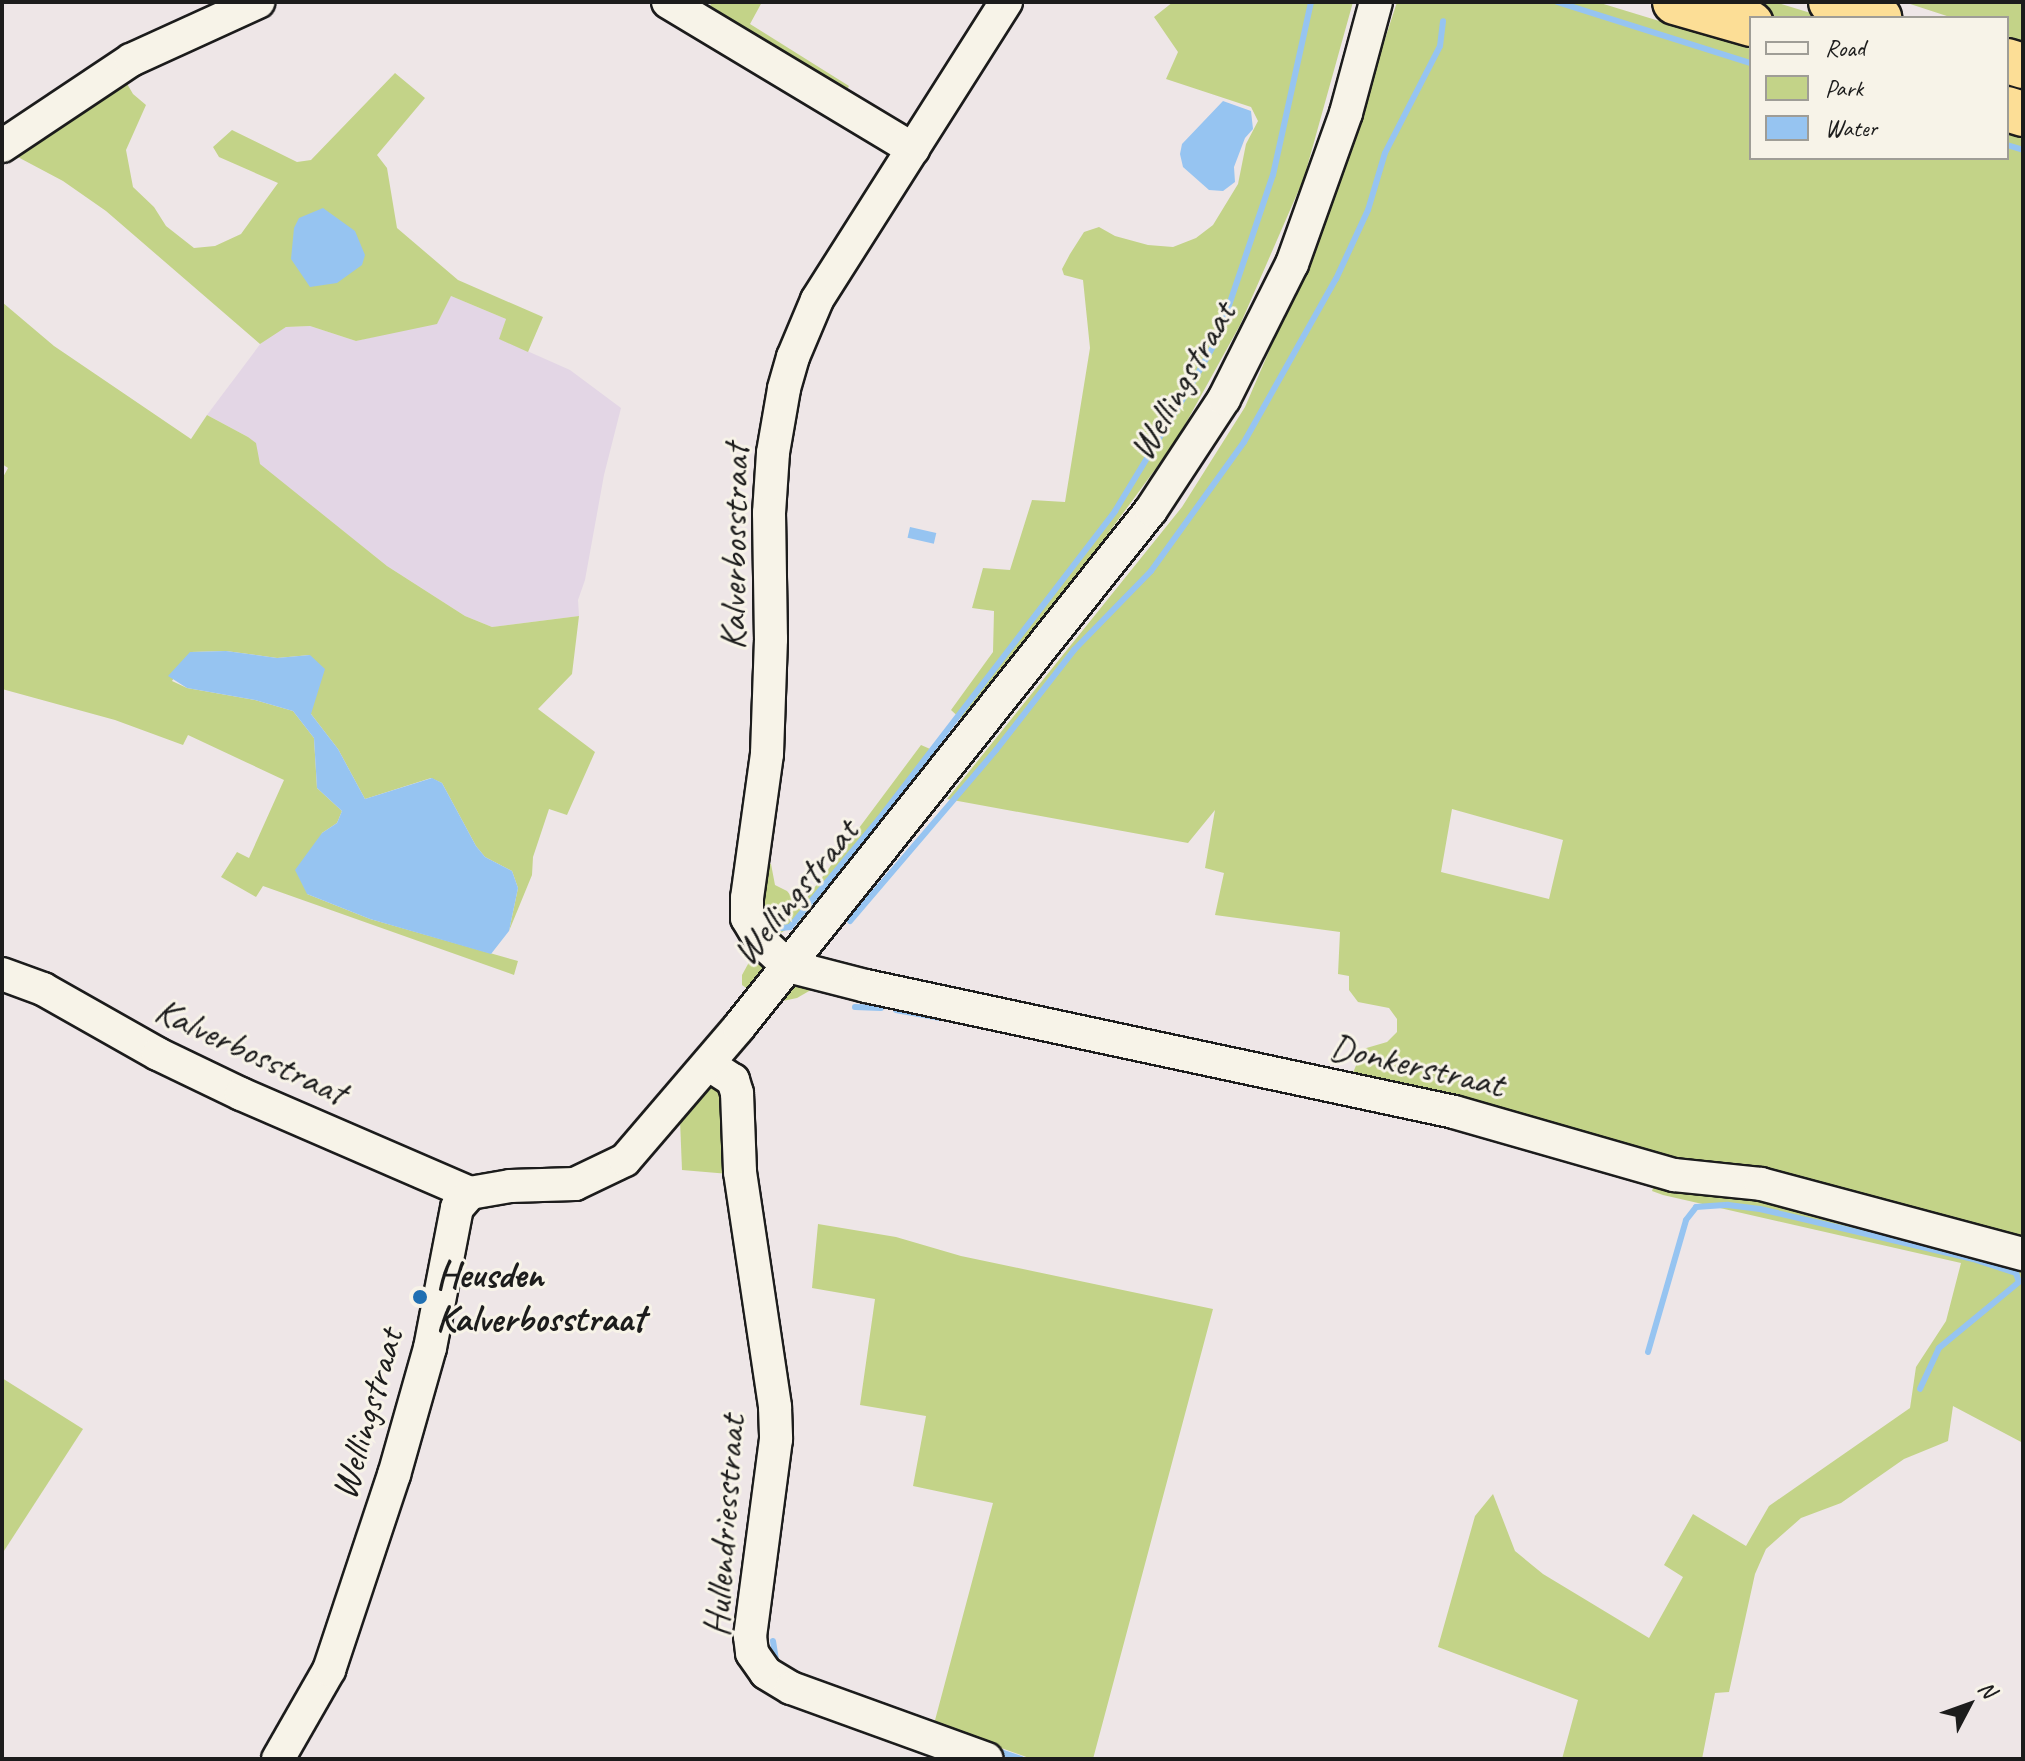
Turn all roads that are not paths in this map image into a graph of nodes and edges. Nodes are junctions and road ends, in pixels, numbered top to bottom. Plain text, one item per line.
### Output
1 (258, 2) edge
2 (668, 2) edge
3 (1006, 2) edge
4 (1376, 2) edge
5 (1675, 2) edge
6 (1831, 2) edge
7 (1873, 16) edge
8 (1749, 23) edge
9 (2, 146) edge
10 (913, 149) junction
11 (788, 966) junction
12 (2, 974) edge
13 (708, 1064) junction
14 (470, 1193) junction
15 (2023, 1254) edge
16 (278, 1759) edge
17 (987, 1759) edge

1 - 9 street
2 - 10 street
3 - 10 street, Kalverbosstraat
4 - 11 street, Wellingstraat
5 - 8 highway
6 - 7 highway
10 - 11 street, Kalverbosstraat
11 - 13 street, Wellingstraat
11 - 15 street, Donkerstraat
12 - 14 street, Kalverbosstraat
13 - 14 street, Wellingstraat
13 - 17 street, Hullendriesstraat
14 - 16 street, Wellingstraat

